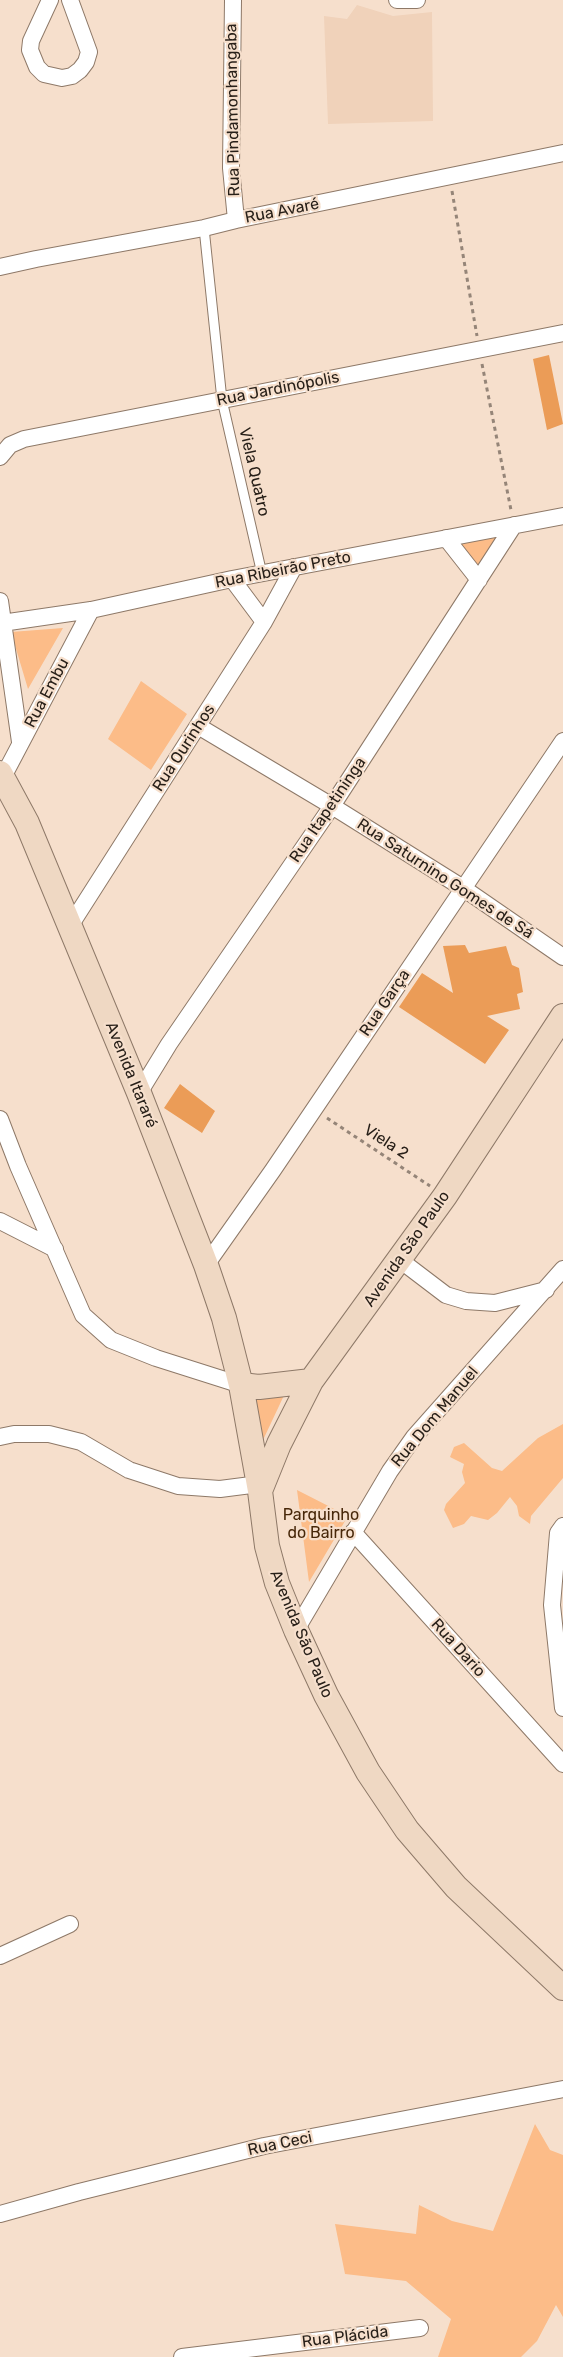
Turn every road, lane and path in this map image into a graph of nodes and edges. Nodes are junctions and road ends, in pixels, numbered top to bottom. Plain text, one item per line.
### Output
1 (50, 0) edge
2 (70, 0) edge
3 (233, 0) edge
4 (397, 0) edge
5 (417, 0) edge
6 (563, 153) edge
7 (236, 220) junction
8 (204, 228) junction
9 (0, 267) edge
10 (563, 333) edge
11 (222, 400) junction
12 (0, 457) edge
13 (563, 516) edge
14 (514, 525) junction
15 (446, 538) junction
16 (294, 567) junction
17 (262, 574) junction
18 (232, 579) junction
19 (479, 580) junction
20 (0, 601) edge
21 (92, 610) junction
22 (2, 622) junction
23 (264, 622) junction
24 (198, 726) junction
25 (563, 741) edge
26 (20, 742) junction
27 (1, 775) edge
28 (332, 806) junction
29 (463, 888) junction
30 (70, 926) junction
31 (563, 957) edge
32 (563, 1016) edge
33 (139, 1093) junction
34 (314, 1109) junction
35 (0, 1119) edge
36 (445, 1196) junction
37 (0, 1222) edge
38 (55, 1249) junction
39 (400, 1260) junction
40 (206, 1265) junction
41 (563, 1268) edge
42 (546, 1290) junction
43 (311, 1381) junction
44 (242, 1385) junction
45 (0, 1437) edge
46 (260, 1487) junction
47 (353, 1532) junction
48 (561, 1532) edge
49 (296, 1630) junction
50 (563, 1708) edge
51 (563, 1764) edge
52 (70, 1924) dead end
53 (0, 1956) edge
54 (563, 1988) edge
55 (563, 2090) edge
56 (0, 2214) edge
57 (420, 2328) dead end
58 (182, 2357) edge

1 - 2 street
3 - 7 street, Rua Pindamonhangaba
4 - 5 street
6 - 7 street, Rua Avaré
7 - 8 street, Rua Avaré
8 - 9 street, Rua Avaré
8 - 11 lane, Viela Quatro
10 - 11 street, Rua Jardinópolis
11 - 12 street, Rua Jardinópolis
11 - 17 lane, Viela Quatro
13 - 14 street, Rua Ribeirão Preto
14 - 15 street, Rua Ribeirão Preto
14 - 19 street, Rua Itapetininga
15 - 16 street, Rua Ribeirão Preto
15 - 19 street
16 - 17 street, Rua Ribeirão Preto
16 - 23 street, Rua Ourinhos
17 - 18 street, Rua Ribeirão Preto
18 - 21 street, Rua Ribeirão Preto
18 - 23 street
19 - 28 street, Rua Itapetininga
20 - 22 street
21 - 22 street, Rua Ribeirão Preto
21 - 26 street, Rua Embu
22 - 26 street
23 - 24 street, Rua Ourinhos
24 - 28 street, Rua Saturnino Gomes de Sá
24 - 30 street, Rua Ourinhos
25 - 29 street, Rua Garça
26 - 27 street, Rua Embu
27 - 30 main road, Avenida Itararé
28 - 29 street, Rua Saturnino Gomes de Sá
28 - 33 street, Rua Itapetininga
29 - 31 street, Rua Saturnino Gomes de Sá
29 - 34 street, Rua Garça
30 - 33 main road, Avenida Itararé
32 - 36 main road, Avenida São Paulo
33 - 40 main road, Avenida Itararé
34 - 36 path, Viela 2
34 - 40 street, Rua Garça
35 - 38 street
36 - 39 main road, Avenida São Paulo
37 - 38 street
38 - 44 street
39 - 42 street
39 - 43 main road, Avenida São Paulo
40 - 44 main road, Avenida Itararé
41 - 42 street, Rua Dom Manuel
42 - 47 street, Rua Dom Manuel
43 - 44 main road
43 - 46 main road, Avenida São Paulo
44 - 46 main road, Avenida Itararé
45 - 46 street
46 - 49 main road, Avenida São Paulo
47 - 49 street, Rua Dom Manuel
47 - 51 street, Rua Dario
48 - 50 street
49 - 54 main road, Avenida São Paulo
52 - 53 street
55 - 56 street, Rua Ceci
57 - 58 street, Rua Plácida

